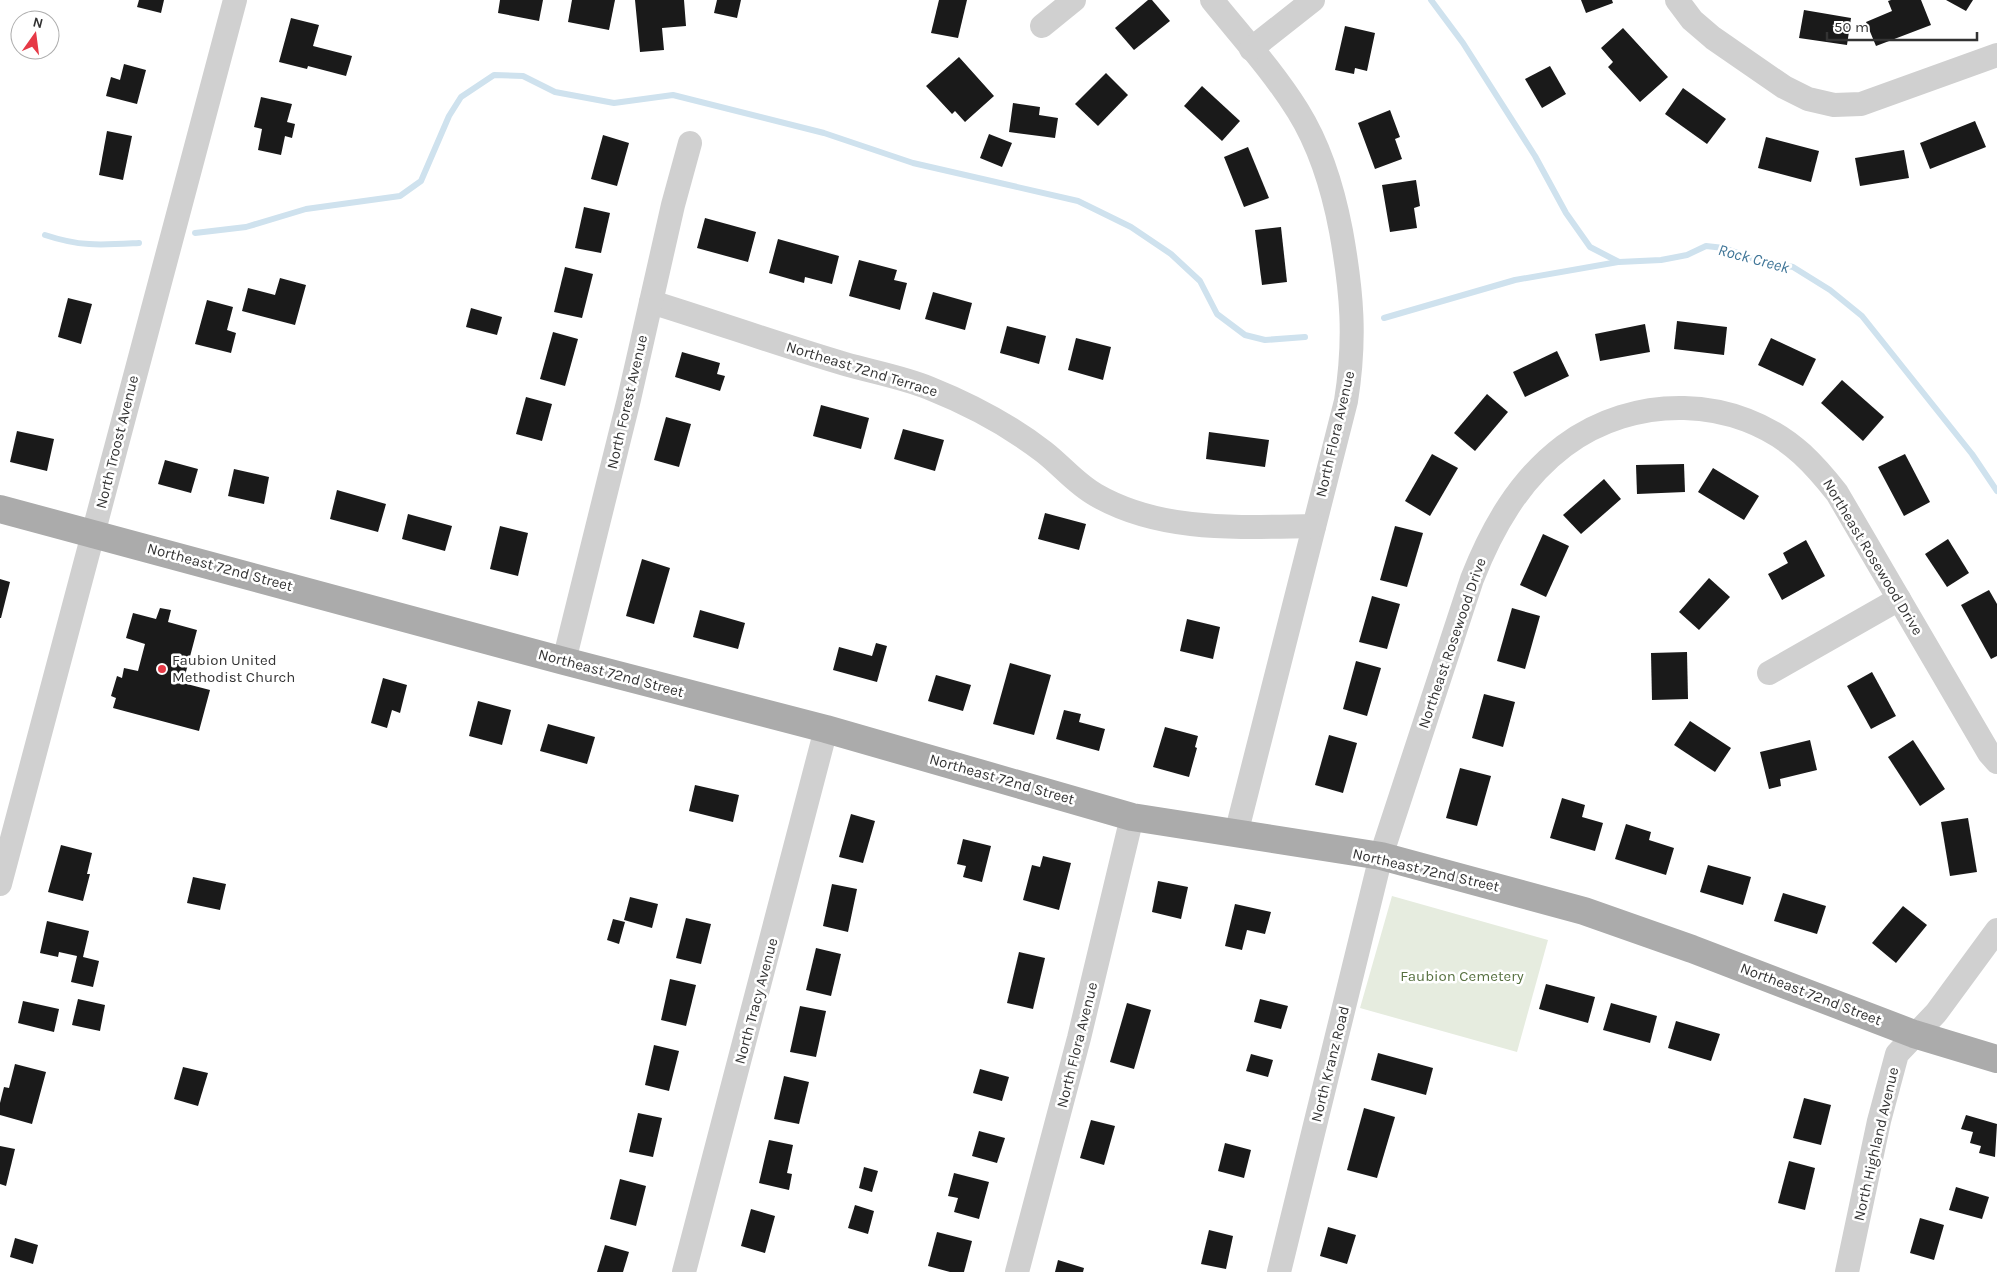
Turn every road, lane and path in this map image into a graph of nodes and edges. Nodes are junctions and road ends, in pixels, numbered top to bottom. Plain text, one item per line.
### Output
1 (235, 0) edge
2 (1074, 0) edge
3 (1212, 0) edge
4 (1313, 0) edge
5 (1677, 0) edge
6 (1042, 26) dead end
7 (1251, 49) junction
8 (1997, 56) edge
9 (690, 143) dead end
10 (651, 302) junction
11 (0, 509) edge
12 (1314, 526) junction
13 (94, 533) junction
14 (1899, 599) junction
15 (564, 661) junction
16 (1769, 673) dead end
17 (826, 729) junction
18 (1997, 762) edge
19 (1132, 817) junction
20 (1236, 834) junction
21 (1380, 856) junction
22 (0, 884) edge
23 (1997, 930) edge
24 (1914, 1034) junction
25 (1997, 1059) edge
26 (684, 1272) edge
27 (1017, 1272) edge
28 (1279, 1272) edge
29 (1847, 1272) edge

1 - 13 street, North Troost Avenue
2 - 6 street
3 - 7 street, North Flora Avenue
4 - 7 street
5 - 8 street
7 - 12 street, North Flora Avenue
9 - 10 street, North Forest Avenue
10 - 12 street, Northeast 72nd Terrace
10 - 15 street, North Forest Avenue
11 - 13 main road, Northeast 72nd Street
12 - 20 street, North Flora Avenue
13 - 15 main road, Northeast 72nd Street
13 - 22 street, North Troost Avenue
14 - 16 street
14 - 18 street, Northeast Rosewood Drive
14 - 21 street, Northeast Rosewood Drive
15 - 17 main road, Northeast 72nd Street
17 - 19 main road, Northeast 72nd Street
17 - 26 street, North Tracy Avenue
19 - 20 main road, Northeast 72nd Street
19 - 27 street, North Flora Avenue
20 - 21 main road, Northeast 72nd Street
21 - 24 main road, Northeast 72nd Street
21 - 28 street, North Kranz Road
23 - 24 street, North Highland Avenue
24 - 25 main road, Northeast 72nd Street
24 - 29 street, North Highland Avenue

